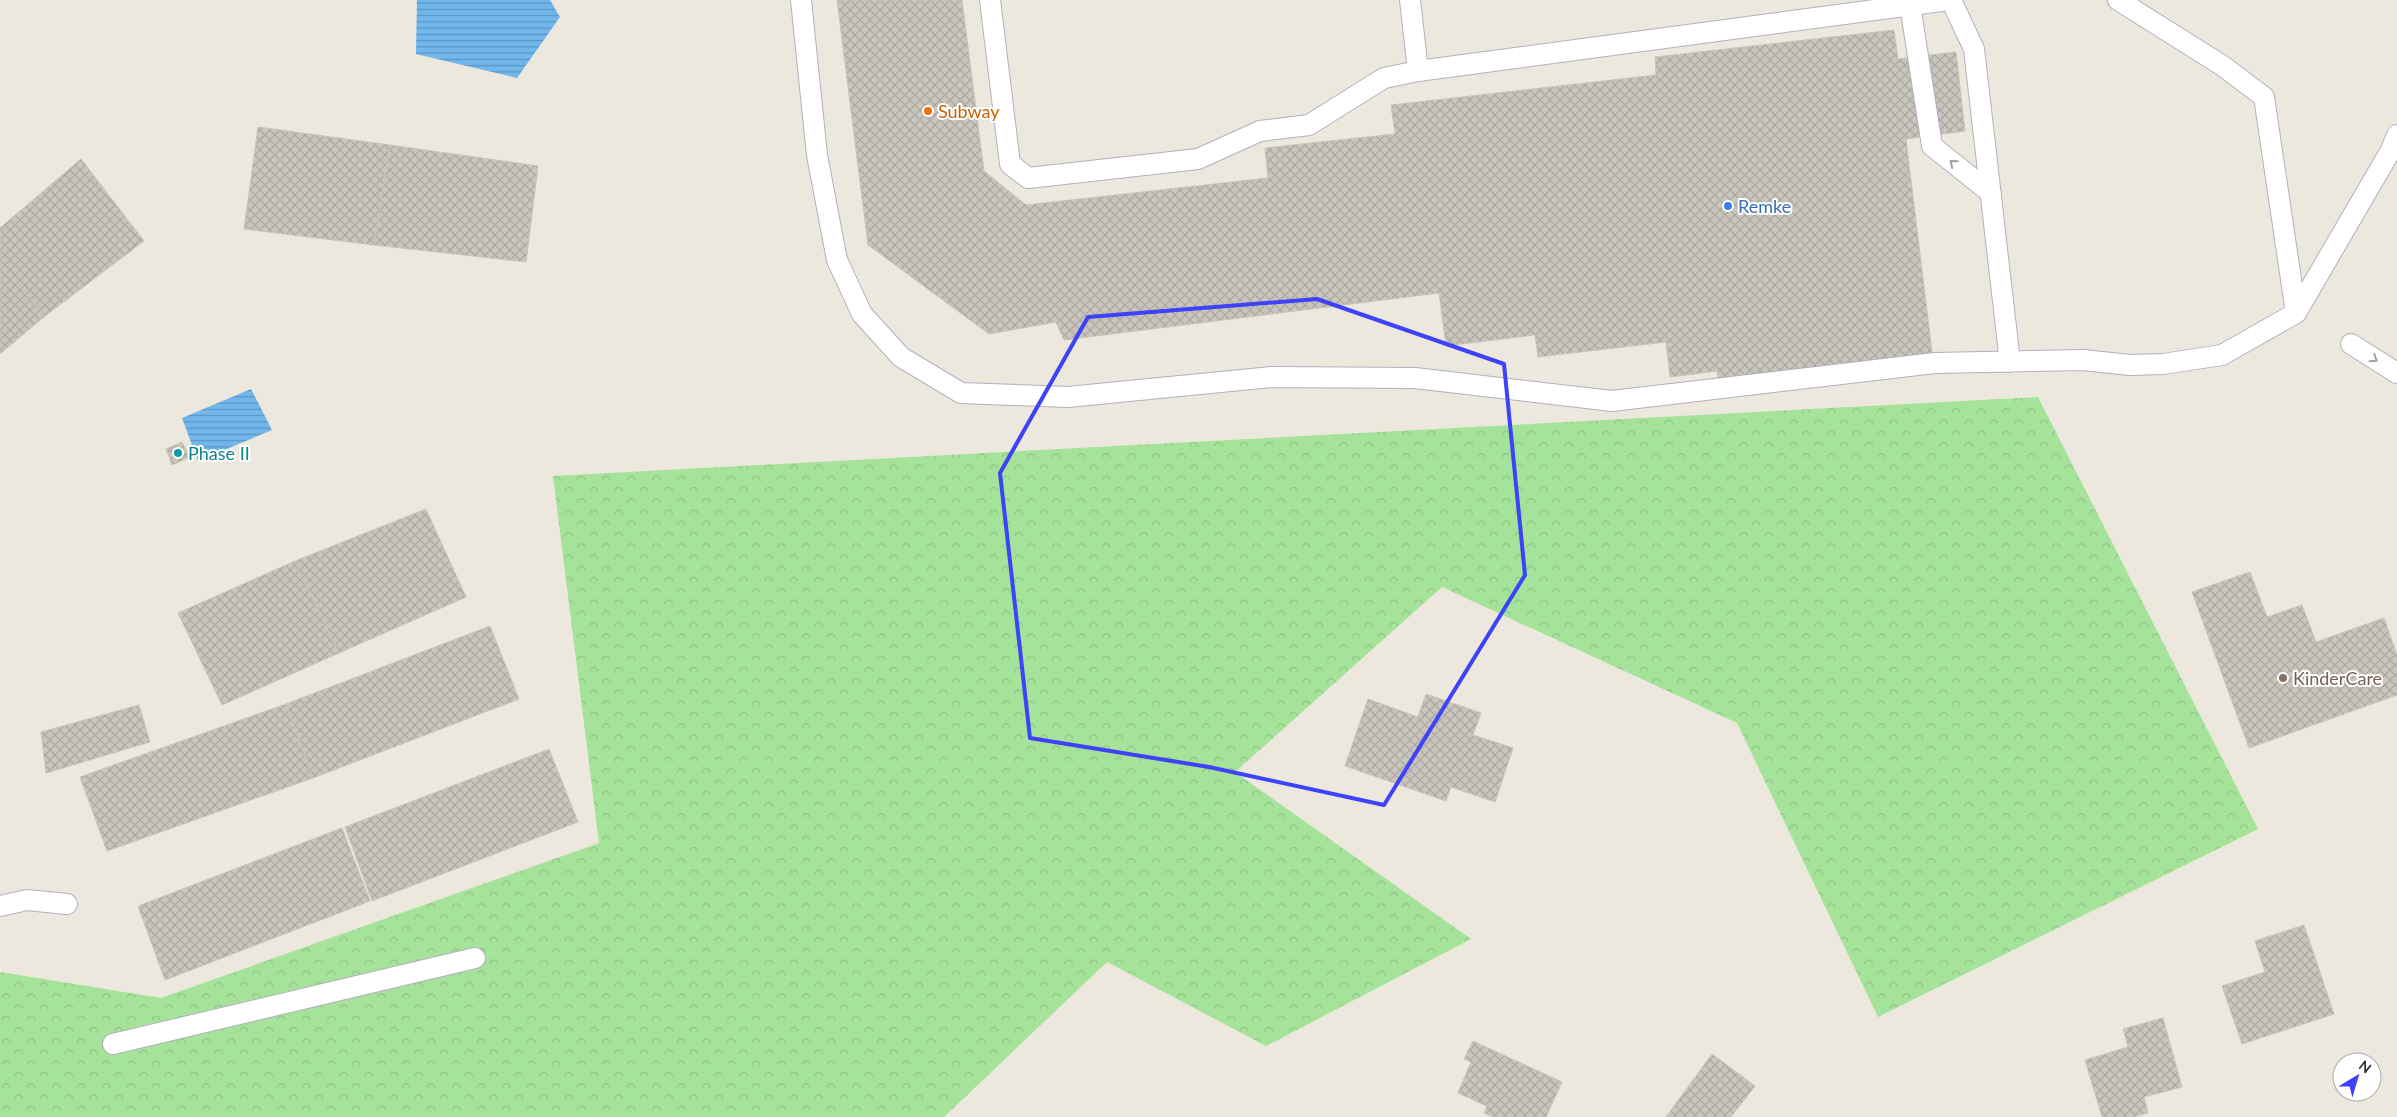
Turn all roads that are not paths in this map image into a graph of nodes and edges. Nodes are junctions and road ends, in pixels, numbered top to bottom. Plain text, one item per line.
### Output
1 (801, 0) edge
2 (990, 0) edge
3 (1410, 0) edge
4 (1950, 0) edge
5 (2118, 0) edge
6 (1910, 5) junction
7 (1418, 70) junction
8 (2397, 135) edge
9 (1991, 193) junction
10 (2296, 313) junction
11 (2351, 344) dead end
12 (2010, 362) junction
13 (2397, 373) edge
14 (67, 904) dead end
15 (0, 906) edge
16 (475, 958) dead end
17 (112, 1044) dead end

1 - 12 lane
2 - 7 lane
3 - 7 lane
4 - 6 lane
4 - 9 lane
5 - 10 lane
6 - 7 lane
9 -> 6 lane
8 - 10 lane
9 - 12 lane
10 - 12 lane
11 -> 13 lane
14 - 15 lane
16 - 17 lane

